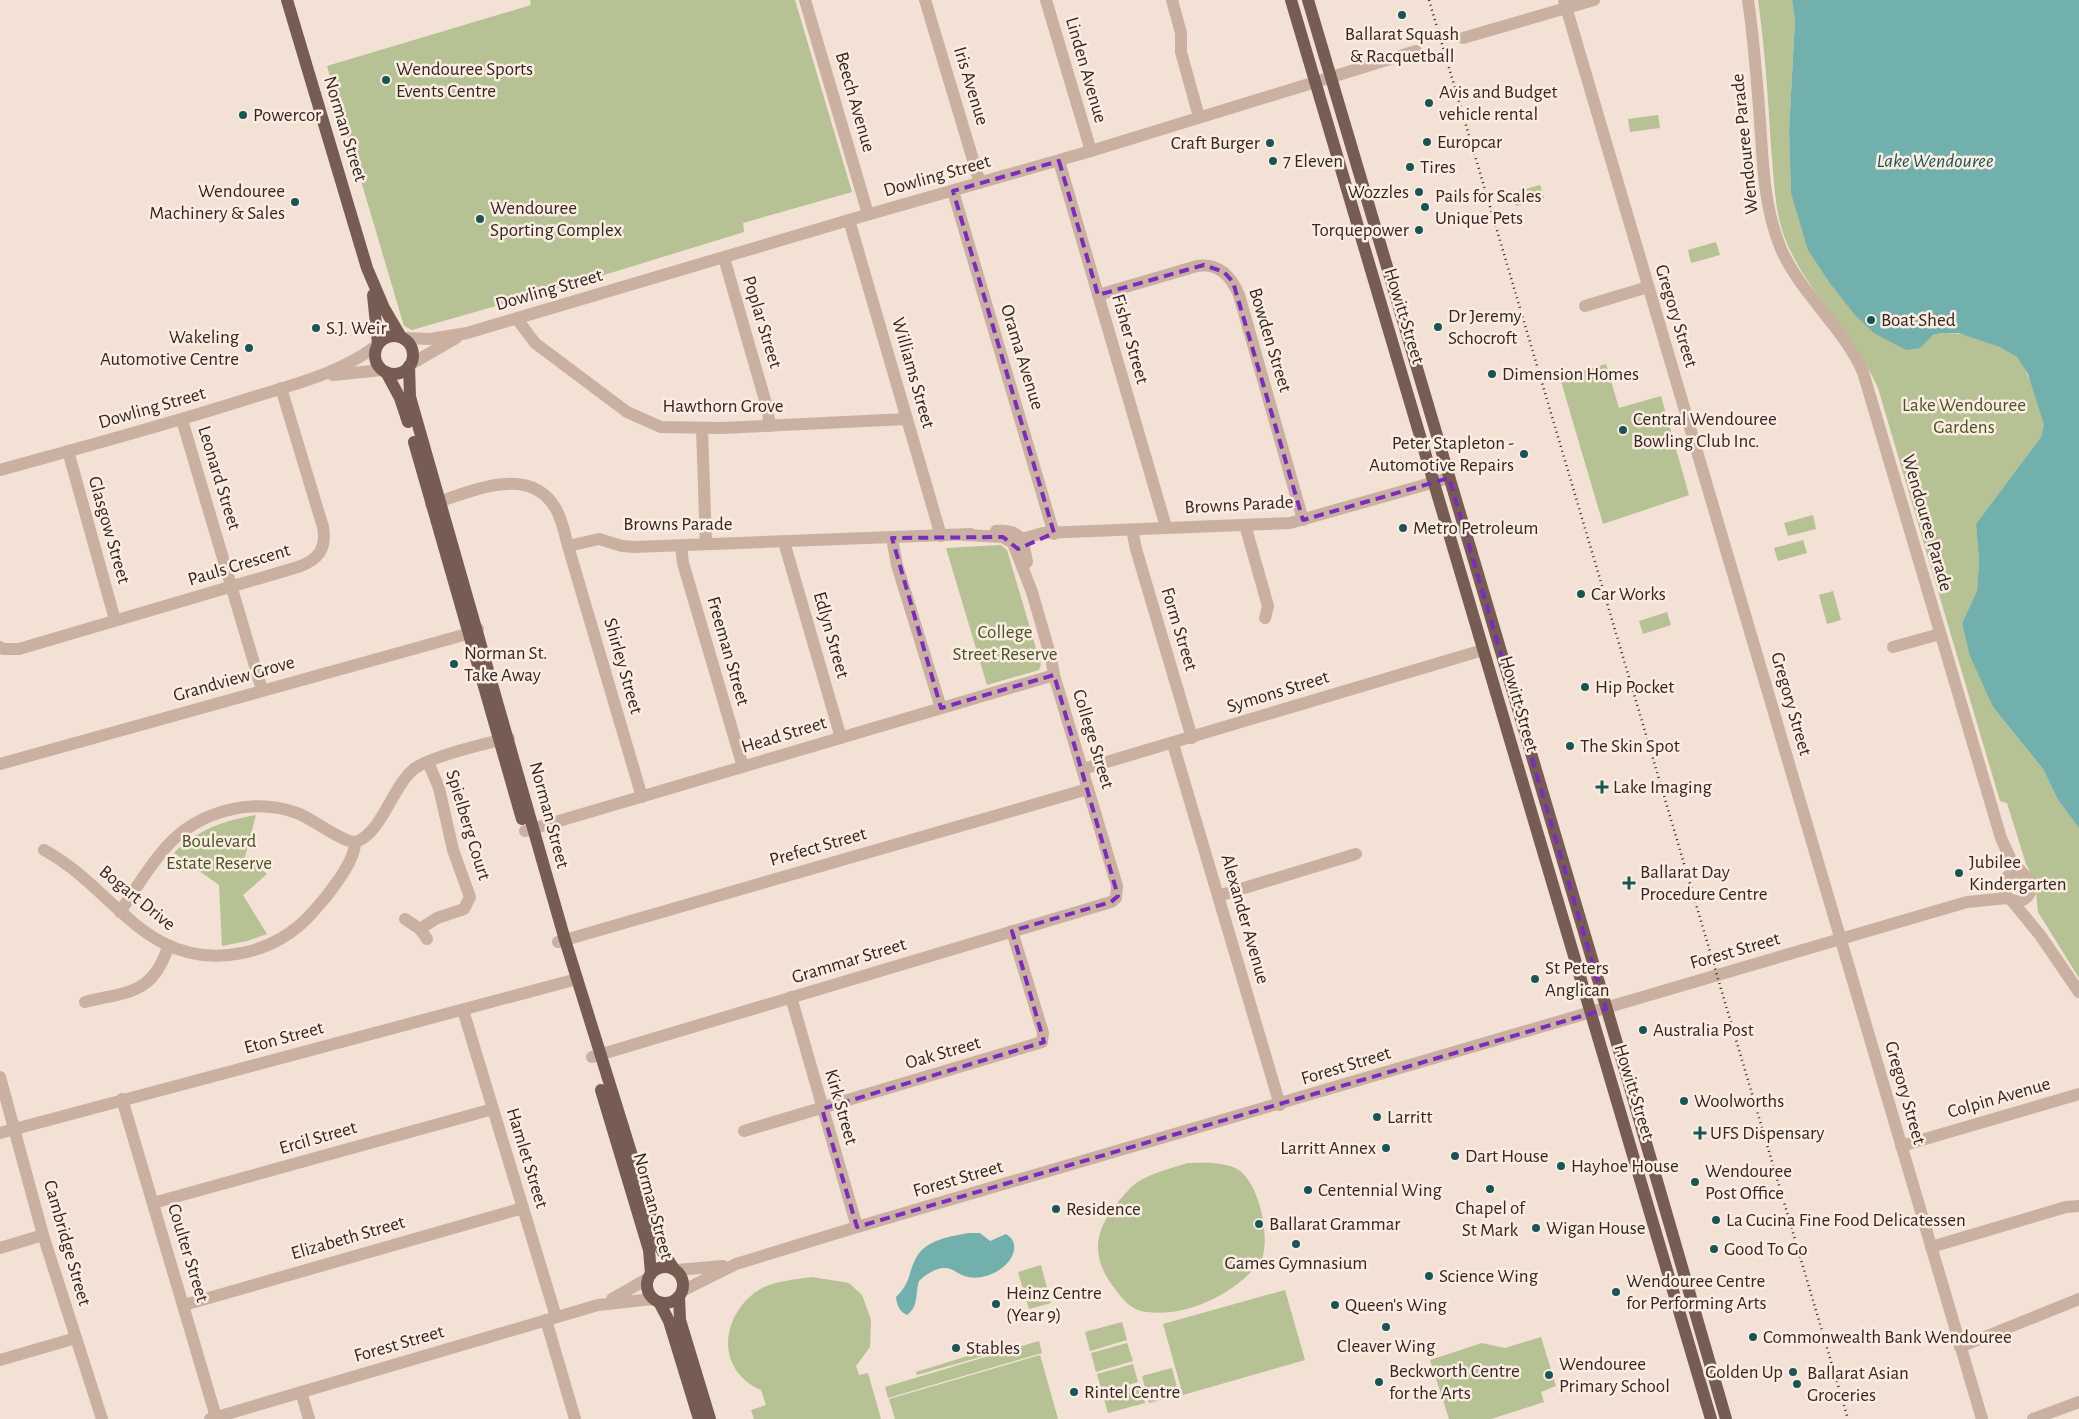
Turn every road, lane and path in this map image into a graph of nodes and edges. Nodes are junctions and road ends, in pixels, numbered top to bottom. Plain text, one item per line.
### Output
1 (287, 0) edge
2 (805, 0) edge
3 (925, 0) edge
4 (1046, 0) edge
5 (1172, 0) edge
6 (1291, 0) edge
7 (1308, 0) edge
8 (1594, 0) edge
9 (1748, 0) edge
10 (1565, 4) edge
11 (1464, 38) dead end
12 (1416, 51) dead end
13 (1332, 77) junction
14 (1315, 82) junction
15 (1199, 117) junction
16 (1091, 152) junction
17 (1059, 161) junction
18 (980, 183) junction
19 (953, 191) junction
20 (868, 214) junction
21 (849, 220) junction
22 (724, 258) junction
23 (367, 268) junction
24 (1648, 287) junction
25 (1098, 295) junction
26 (1585, 306) dead end
27 (517, 319) junction
28 (468, 333) junction
29 (402, 338) junction
30 (377, 345) junction
31 (410, 365) junction
32 (384, 371) junction
33 (313, 378) junction
34 (281, 388) junction
35 (907, 419) junction
36 (182, 420) junction
37 (770, 426) junction
38 (702, 428) junction
39 (68, 451) junction
40 (0, 470) edge
41 (1449, 478) junction
42 (1435, 482) junction
43 (436, 503) junction
44 (1303, 520) junction
45 (1245, 525) junction
46 (1166, 528) junction
47 (1132, 530) junction
48 (1054, 534) junction
49 (941, 536) junction
50 (892, 538) junction
51 (784, 542) junction
52 (706, 544) junction
53 (1020, 544) junction
54 (568, 546) junction
55 (681, 546) junction
56 (232, 587) junction
57 (1264, 618) dead end
58 (115, 620) junction
59 (472, 632) junction
60 (1940, 634) junction
61 (0, 647) edge
62 (1893, 647) dead end
63 (1483, 650) junction
64 (1054, 675) junction
65 (262, 690) junction
66 (941, 708) junction
67 (841, 738) junction
68 (1192, 738) junction
69 (504, 739) junction
70 (1173, 744) junction
71 (428, 762) junction
72 (0, 764) edge
73 (743, 767) junction
74 (1083, 770) junction
75 (1088, 789) junction
76 (642, 796) junction
77 (529, 830) junction
78 (2001, 838) junction
79 (355, 842) junction
80 (44, 850) dead end
81 (1356, 854) dead end
82 (2025, 876) junction
83 (2005, 879) junction
84 (2029, 894) junction
85 (1218, 896) junction
86 (1116, 898) joint
87 (2010, 900) junction
88 (1967, 902) junction
89 (120, 912) junction
90 (406, 918) dead end
91 (1012, 931) junction
92 (2040, 935) junction
93 (1840, 939) junction
94 (562, 941) junction
95 (168, 947) junction
96 (573, 980) junction
97 (2079, 992) edge
98 (791, 998) junction
99 (85, 1002) dead end
100 (1606, 1009) junction
101 (463, 1010) junction
102 (1590, 1014) junction
103 (595, 1056) junction
104 (0, 1077) edge
105 (2079, 1094) edge
106 (122, 1099) junction
107 (1280, 1105) junction
108 (822, 1108) junction
109 (493, 1109) junction
110 (14, 1129) junction
111 (744, 1131) dead end
112 (0, 1133) edge
113 (1901, 1146) junction
114 (1653, 1164) junction
115 (1637, 1169) junction
116 (154, 1203) junction
117 (2079, 1206) edge
118 (523, 1208) junction
119 (857, 1227) junction
120 (43, 1235) junction
121 (1931, 1246) junction
122 (0, 1248) edge
123 (736, 1264) junction
124 (675, 1269) junction
125 (649, 1277) junction
126 (680, 1294) junction
127 (2079, 1299) edge
128 (656, 1301) junction
129 (184, 1305) junction
130 (598, 1305) junction
131 (551, 1319) junction
132 (76, 1338) junction
133 (1959, 1344) junction
134 (0, 1360) edge
135 (302, 1392) junction
136 (2079, 1402) edge
137 (213, 1418) edge
138 (102, 1419) edge
139 (309, 1419) edge
140 (575, 1419) edge
141 (699, 1419) edge
142 (710, 1419) edge
143 (1711, 1419) edge
144 (1726, 1419) edge
145 (1982, 1419) edge
146 (2032, 1419) edge

1 - 23 main road, Norman Street
2 - 20 street, Beech Avenue
3 - 18 street, Iris Avenue
4 - 16 street, Linden Avenue
5 - 15 street
6 - 14 main road, Howitt Street
7 - 13 main road, Howitt Street
8 - 10 street
9 - 60 street, Wendouree Parade
10 - 11 street
10 - 24 street, Gregory Street
12 - 13 street, Dowling Street
13 - 14 street, Dowling Street
13 - 41 main road, Howitt Street
14 - 15 street, Dowling Street
14 - 42 main road, Howitt Street
15 - 16 street, Dowling Street
16 - 17 street, Dowling Street
17 - 18 street, Dowling Street
17 - 25 street, Fisher Street
18 - 19 street, Dowling Street
19 - 20 street, Dowling Street
19 - 48 street, Orama Avenue
20 - 21 street, Dowling Street
21 - 22 street, Dowling Street
21 - 35 street, Williams Street
22 - 27 street, Dowling Street
22 - 37 street, Poplar Street
23 - 29 main road, Norman Street
23 - 30 main road, Norman Street
24 - 26 street
24 - 93 street, Gregory Street
25 - 44 street, Bowden Street
25 - 46 street, Fisher Street
27 - 28 street, Dowling Street
27 - 38 street, Hawthorn Grove
28 - 29 street, Dowling Street
28 - 31 street, Dowling Street
29 - 30 main road
29 - 31 main road, Norman Street
30 - 32 main road, Norman Street
30 - 33 street, Dowling Street
31 - 32 main road
31 - 43 main road, Norman Street
32 - 33 street, Dowling Street
32 - 43 main road, Norman Street
33 - 34 street, Dowling Street
34 - 36 street, Dowling Street
34 - 56 street, Pauls Crescent
35 - 37 street, Hawthorn Grove
35 - 49 street, Williams Street
36 - 39 street, Dowling Street
36 - 56 street, Leonard Street
37 - 38 street, Hawthorn Grove
38 - 52 street
39 - 40 street, Dowling Street
39 - 58 street, Glasgow Street
41 - 42 street, Browns Parade
41 - 100 main road, Howitt Street
42 - 44 street, Browns Parade
42 - 63 main road, Howitt Street
43 - 54 street
43 - 59 main road, Norman Street
44 - 45 street, Browns Parade
45 - 46 street, Browns Parade
45 - 57 street
46 - 47 street, Browns Parade
47 - 48 street, Browns Parade
47 - 68 street, Form Street
48 - 53 street, Browns Parade
49 - 50 street, Browns Parade
49 - 53 street, Browns Parade
50 - 51 street, Browns Parade
50 - 66 street
51 - 52 street, Browns Parade
51 - 67 street, Edlyn Street
52 - 55 street, Browns Parade
53 - 64 street, College Street
54 - 55 street, Browns Parade
54 - 76 street, Shirley Street
55 - 73 street, Freeman Street
56 - 58 street, Pauls Crescent
56 - 65 street, Leonard Street
58 - 61 street, Pauls Crescent
59 - 65 street, Grandview Grove
59 - 69 main road, Norman Street
60 - 62 street
60 - 78 street, Wendouree Parade
63 - 68 street, Symons Street
63 - 102 main road, Howitt Street
64 - 66 street, Head Street
64 - 74 street, College Street
65 - 72 street, Grandview Grove
66 - 67 street, Head Street
67 - 73 street, Head Street
68 - 70 street, Symons Street
69 - 71 street
69 - 77 main road, Norman Street
70 - 74 street, Symons Street
70 - 85 street, Alexander Avenue
71 - 79 street
71 - 90 street, Spielberg Court
73 - 76 street, Head Street
74 - 75 street, College Street
75 - 86 street, College Street
75 - 94 street, Prefect Street
76 - 77 street, Head Street
77 - 94 main road, Norman Street
78 - 82 street, Wendouree Parade
78 - 83 street, Wendouree Parade
79 - 89 street
79 - 95 street, Bogart Drive
80 - 89 street, Bogart Drive
81 - 85 street
82 - 83 street
82 - 84 street
83 - 87 street
83 - 88 street, Forest Street
84 - 87 street
84 - 92 street
85 - 107 street, Alexander Avenue
86 - 91 street, Grammar Street
87 - 88 street, Forest Street
87 - 92 street
88 - 93 street, Forest Street
89 - 95 street, Bogart Drive
91 - 98 street, Grammar Street
91 - 108 street, Oak Street
92 - 97 street
93 - 100 street, Forest Street
93 - 113 street, Gregory Street
94 - 96 main road, Norman Street
95 - 99 street
96 - 101 street, Eton Street
96 - 103 main road, Norman Street
98 - 103 street, Grammar Street
98 - 108 street, Kirk Street
100 - 102 street, Forest Street
100 - 114 main road, Howitt Street
101 - 106 street, Eton Street
101 - 109 street, Hamlet Street
102 - 107 street, Forest Street
102 - 115 main road, Howitt Street
103 - 124 main road, Norman Street
103 - 125 main road, Norman Street
104 - 110 street, Cambridge Street
105 - 113 street, Colpin Avenue
106 - 110 street, Eton Street
106 - 116 street, Coulter Street
107 - 119 street, Forest Street
108 - 111 street, Oak Street
108 - 119 street, Kirk Street
109 - 116 street, Ercil Street
109 - 118 street, Hamlet Street
110 - 112 street, Eton Street
110 - 120 street, Cambridge Street
113 - 121 street, Gregory Street
114 - 115 main road
114 - 144 main road, Howitt Street
115 - 143 main road, Howitt Street
116 - 129 street, Coulter Street
117 - 121 street
118 - 129 street, Elizabeth Street
118 - 131 street, Hamlet Street
119 - 123 street, Forest Street
120 - 122 street
120 - 132 street, Cambridge Street
121 - 133 street, Gregory Street
123 - 124 street, Forest Street
123 - 126 street, Forest Street
124 - 125 main road
124 - 126 main road
125 - 128 main road
125 - 130 street, Forest Street
126 - 128 main road
126 - 142 main road
127 - 133 street
128 - 130 street, Forest Street
128 - 141 main road
129 - 137 street, Coulter Street
130 - 131 street, Forest Street
131 - 135 street, Forest Street
131 - 140 street, Hamlet Street
132 - 134 street
132 - 138 street, Cambridge Street
133 - 145 street, Gregory Street
135 - 137 street, Forest Street
135 - 139 street
136 - 146 street

